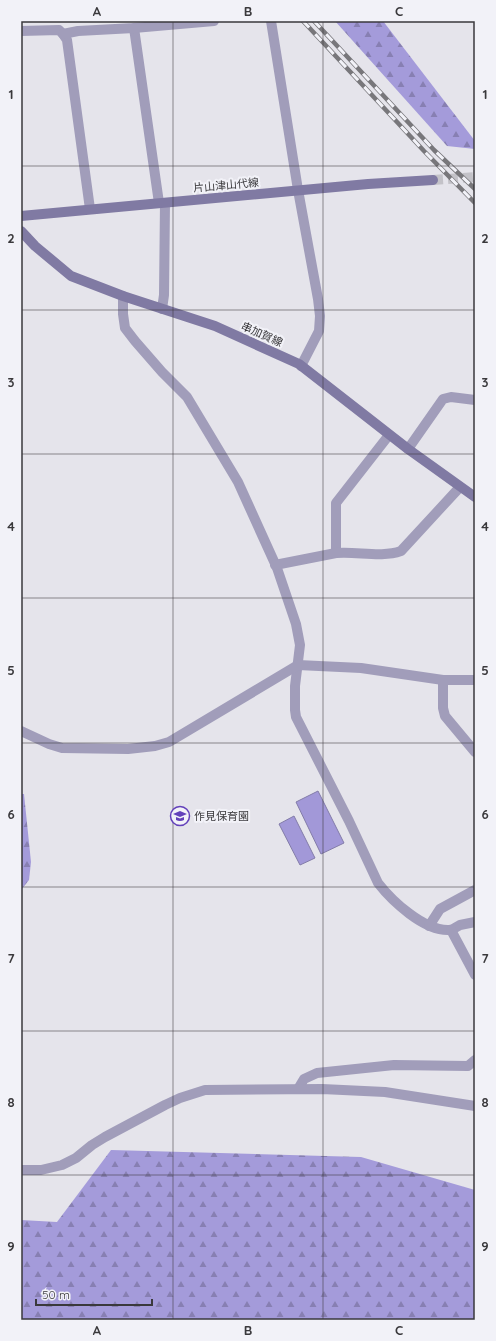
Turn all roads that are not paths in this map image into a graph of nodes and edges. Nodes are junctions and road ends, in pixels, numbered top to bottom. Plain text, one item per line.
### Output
1 (214, 21) edge
2 (271, 21) edge
3 (134, 28) junction
4 (21, 31) edge
5 (63, 34) junction
6 (433, 180) tunnel mouth
7 (298, 190) junction
8 (162, 203) junction
9 (90, 209) junction
10 (21, 216) edge
11 (21, 231) edge
12 (124, 296) junction
13 (162, 309) junction
14 (301, 366) junction
15 (475, 400) edge
16 (389, 435) junction
17 (408, 450) junction
18 (460, 487) junction
19 (475, 497) edge
20 (336, 553) junction
21 (275, 565) junction
22 (298, 665) junction
23 (443, 680) junction
24 (475, 680) edge
25 (21, 731) edge
26 (475, 752) edge
27 (475, 890) edge
28 (475, 922) edge
29 (429, 926) junction
30 (451, 930) junction
31 (475, 975) edge
32 (473, 1066) edge
33 (298, 1089) junction
34 (475, 1106) edge
35 (21, 1170) edge

1 - 3 street
2 - 7 street
3 - 5 street
3 - 8 street
4 - 5 street
5 - 9 street
6 - 7 main road, 片山津山代線
7 - 8 main road, 片山津山代線
7 - 14 street
8 - 9 main road, 片山津山代線
8 - 13 street
9 - 10 main road, 片山津山代線
11 - 12 main road, 串加賀線
12 - 13 main road, 串加賀線
12 - 21 street
13 - 14 main road, 串加賀線
14 - 16 main road, 串加賀線
15 - 17 street
16 - 17 main road, 串加賀線
16 - 20 street
17 - 18 main road, 串加賀線
18 - 19 main road, 串加賀線
18 - 20 street
20 - 21 street
21 - 22 street
22 - 23 street
22 - 25 street
22 - 29 street
23 - 24 street
23 - 26 street
27 - 29 street
28 - 30 street
29 - 30 street
30 - 31 street
32 - 33 street
33 - 34 street
33 - 35 street

